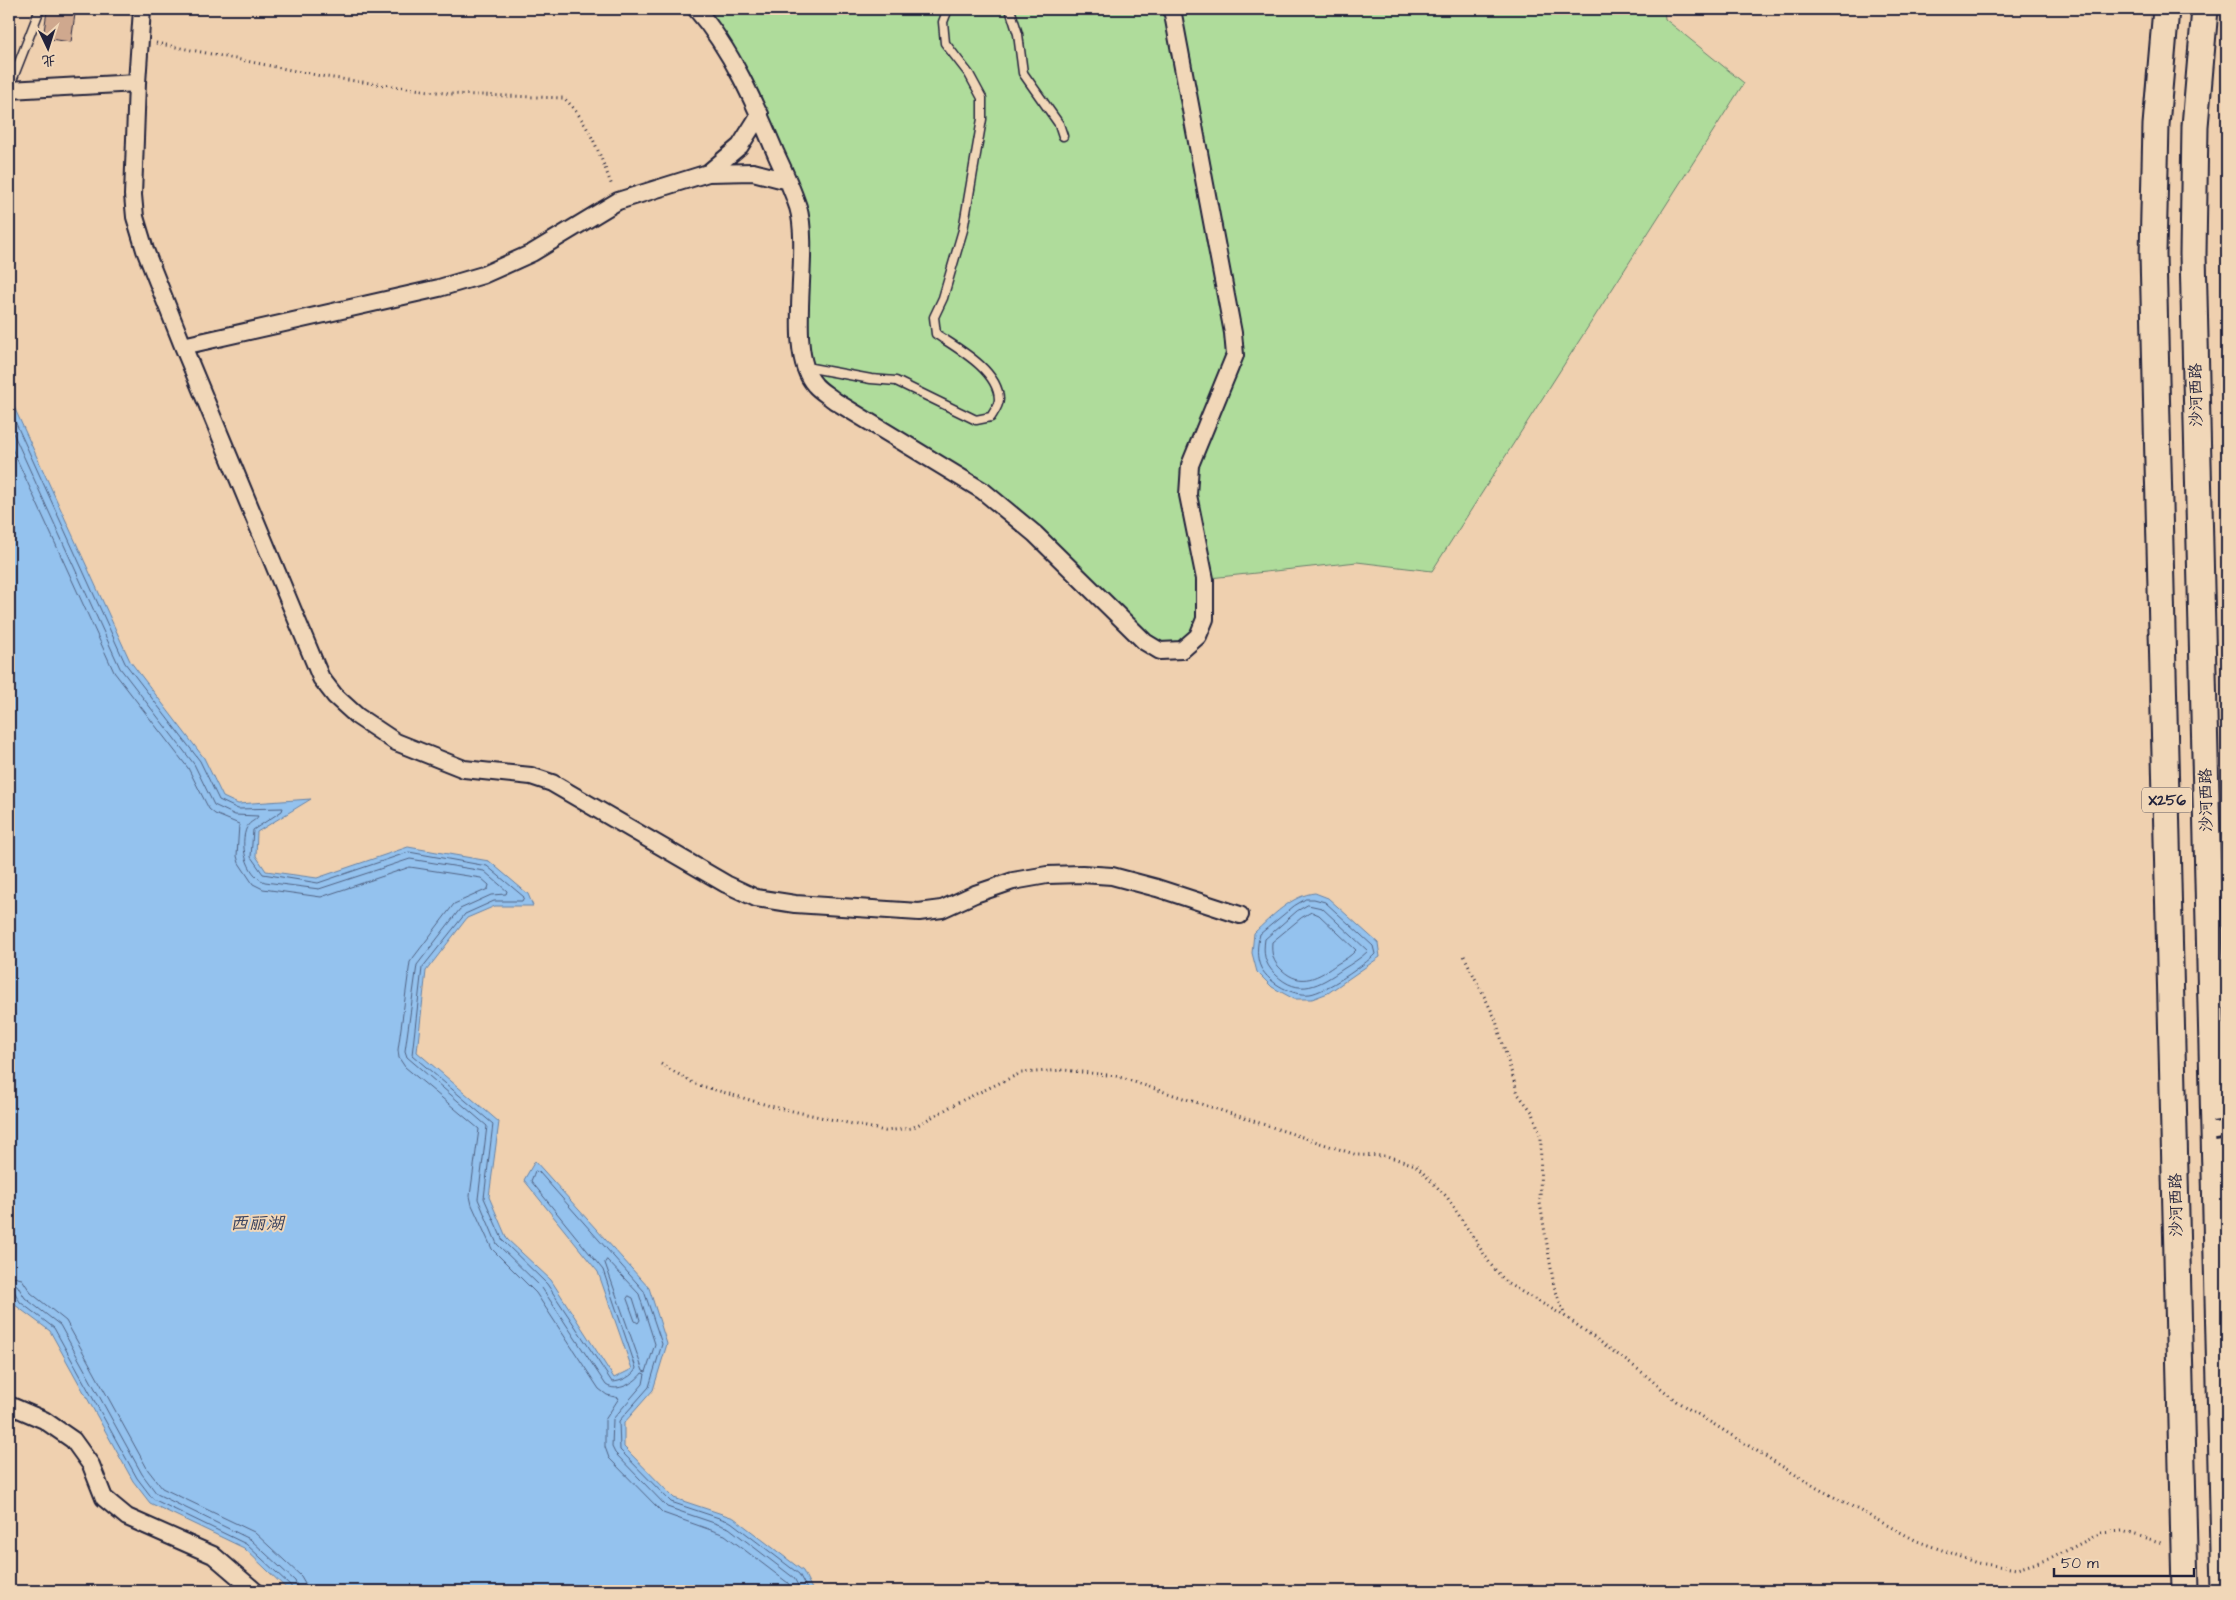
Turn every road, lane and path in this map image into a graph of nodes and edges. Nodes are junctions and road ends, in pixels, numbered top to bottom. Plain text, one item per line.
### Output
1 (40, 9) edge
2 (142, 9) edge
3 (696, 9) edge
4 (948, 9) edge
5 (1010, 9) edge
6 (1172, 9) edge
7 (1703, 9) edge
8 (1707, 9) edge
9 (2166, 9) edge
10 (2205, 9) edge
11 (140, 40) junction
12 (137, 84) junction
13 (9, 89) edge
14 (760, 114) junction
15 (1063, 136) dead end
16 (708, 172) junction
17 (788, 181) junction
18 (618, 201) junction
19 (183, 346) junction
20 (804, 366) junction
21 (1240, 915) dead end
22 (1464, 956) dead end
23 (661, 1064) dead end
24 (2220, 1130) edge
25 (1566, 1317) junction
26 (9, 1405) edge
27 (2185, 1549) junction
28 (256, 1591) edge
29 (2185, 1591) edge
30 (2225, 1591) edge

1 - 13 lane
2 - 11 street
3 - 14 street
4 - 20 lane
5 - 15 lane
6 - 20 street
7 - 8 lane
9 - 27 main road, 沙河西路 / X256
10 - 24 main road, 沙河西路 / X256
11 - 12 street
11 - 18 path
12 - 13 street
12 - 19 street
14 - 16 street
14 - 17 street
16 - 17 street
16 - 18 street
17 - 20 street
18 - 19 street
19 - 21 street
22 - 25 path
23 - 25 path
24 - 30 main road, 沙河西路 / X256
25 - 27 path
26 - 28 street
27 - 29 main road, 沙河西路 / X256

